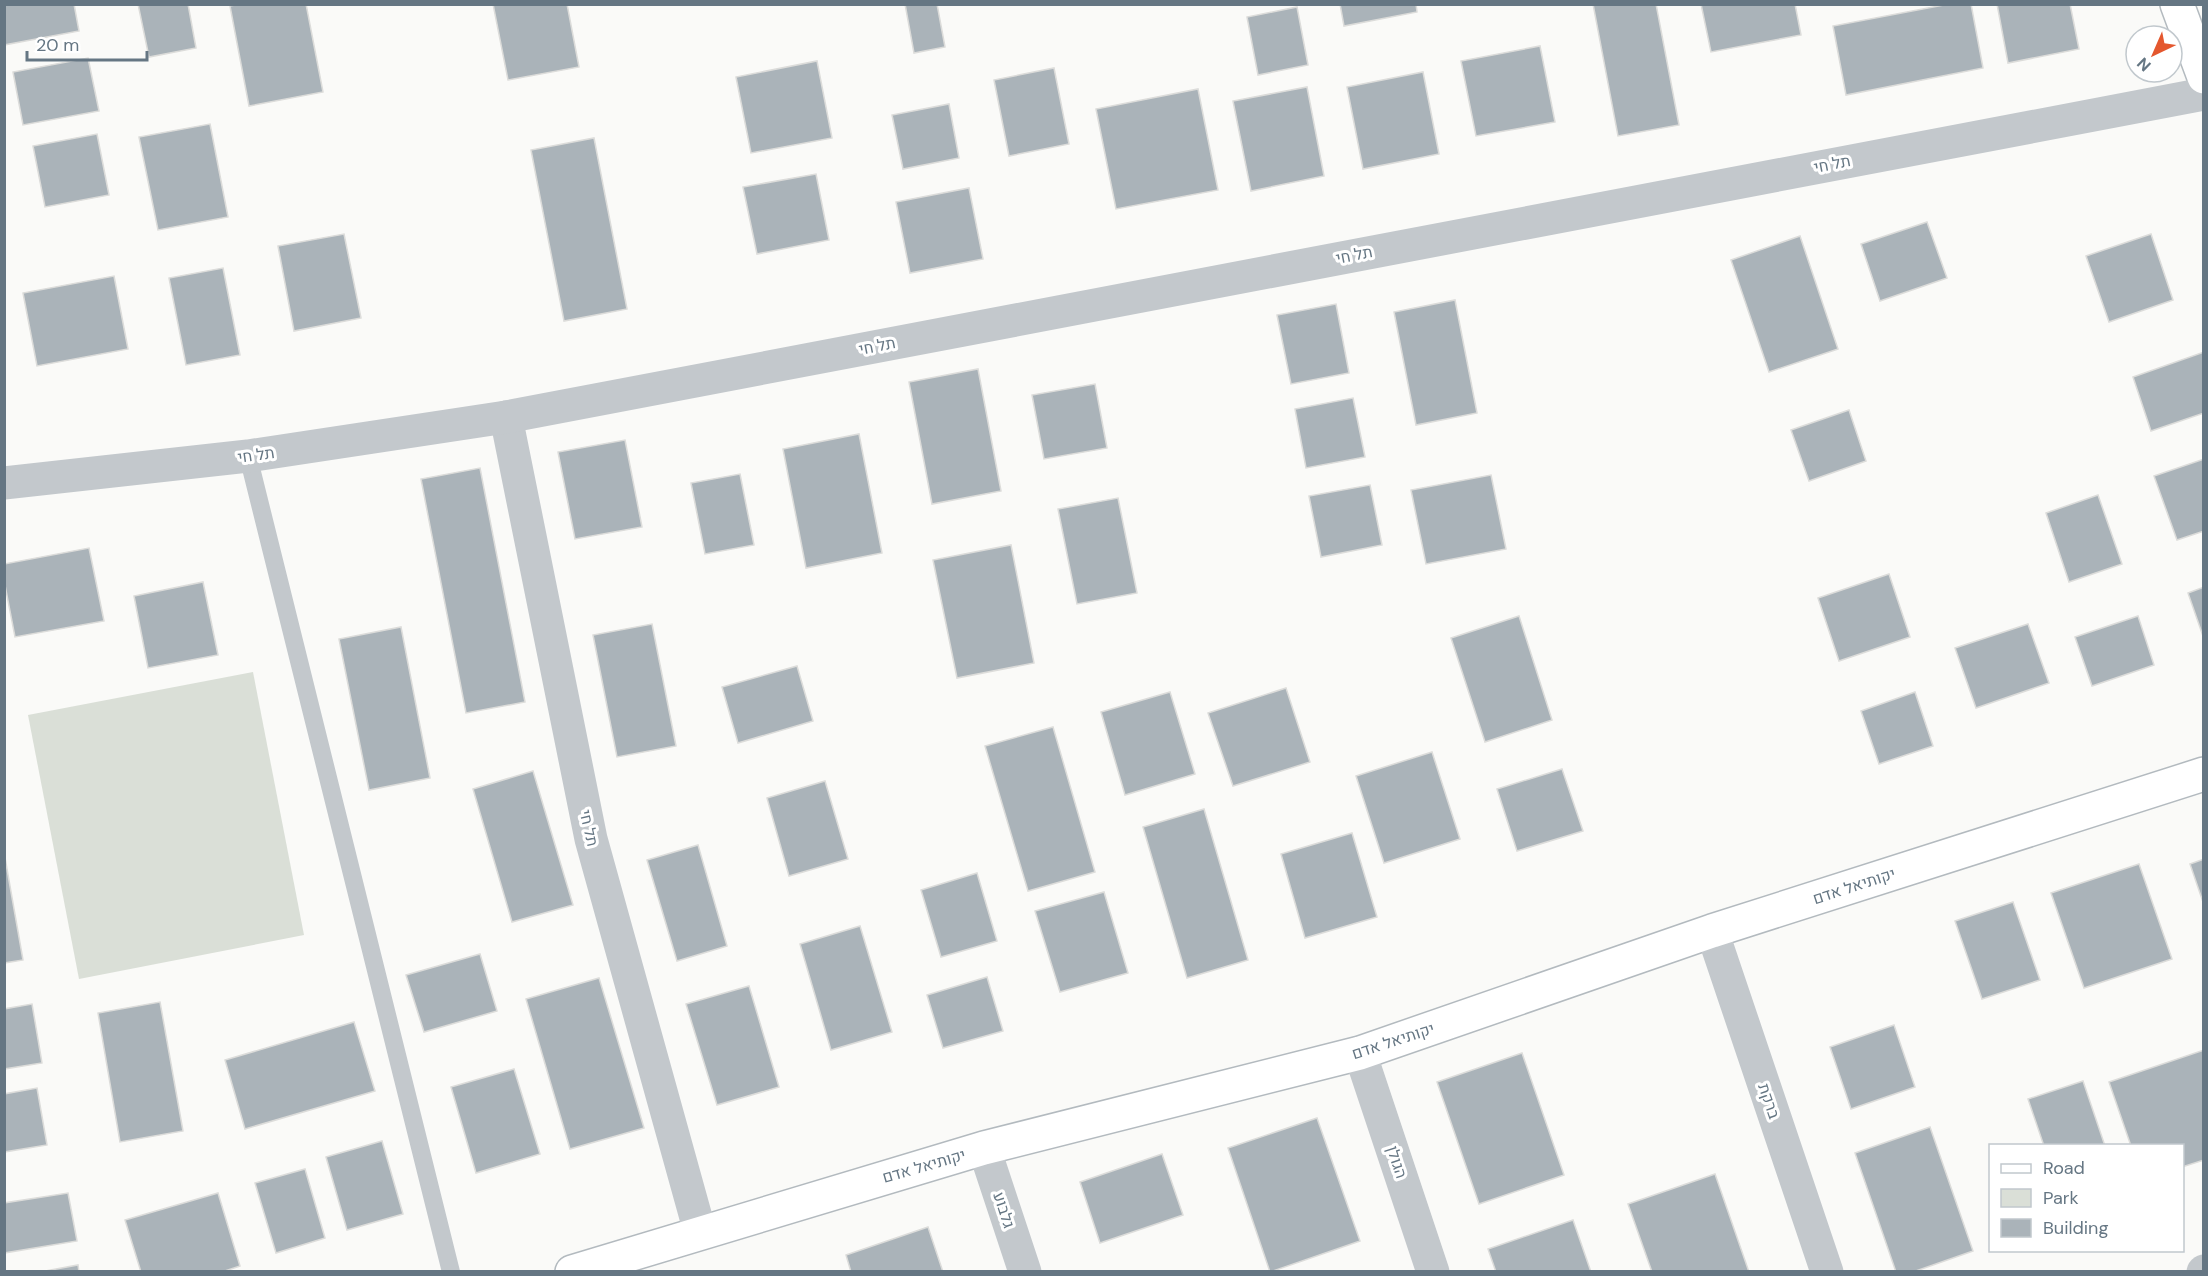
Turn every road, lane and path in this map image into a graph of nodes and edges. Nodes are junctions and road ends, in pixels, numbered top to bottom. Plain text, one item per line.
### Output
1 (2177, 4) edge
2 (2204, 77) edge
3 (2204, 94) edge
4 (506, 417) junction
5 (248, 456) junction
6 (4, 483) edge
7 (2204, 774) edge
8 (1712, 931) junction
9 (1360, 1053) junction
10 (984, 1148) junction
11 (700, 1232) junction
12 (451, 1272) edge
13 (572, 1272) edge
14 (1025, 1272) edge
15 (1433, 1272) edge
16 (1827, 1272) edge

1 - 2 street
3 - 4 street, תל חי
4 - 5 street, תל חי
4 - 11 street, תל חי
5 - 6 street, תל חי
5 - 12 lane
7 - 8 street, יקותיאל אדם
8 - 9 street, יקותיאל אדם
8 - 16 street, ברקת
9 - 10 street, יקותיאל אדם
9 - 15 street, הגולן
10 - 11 street, יקותיאל אדם
10 - 14 street, גלבוע
11 - 13 street, יקותיאל אדם

